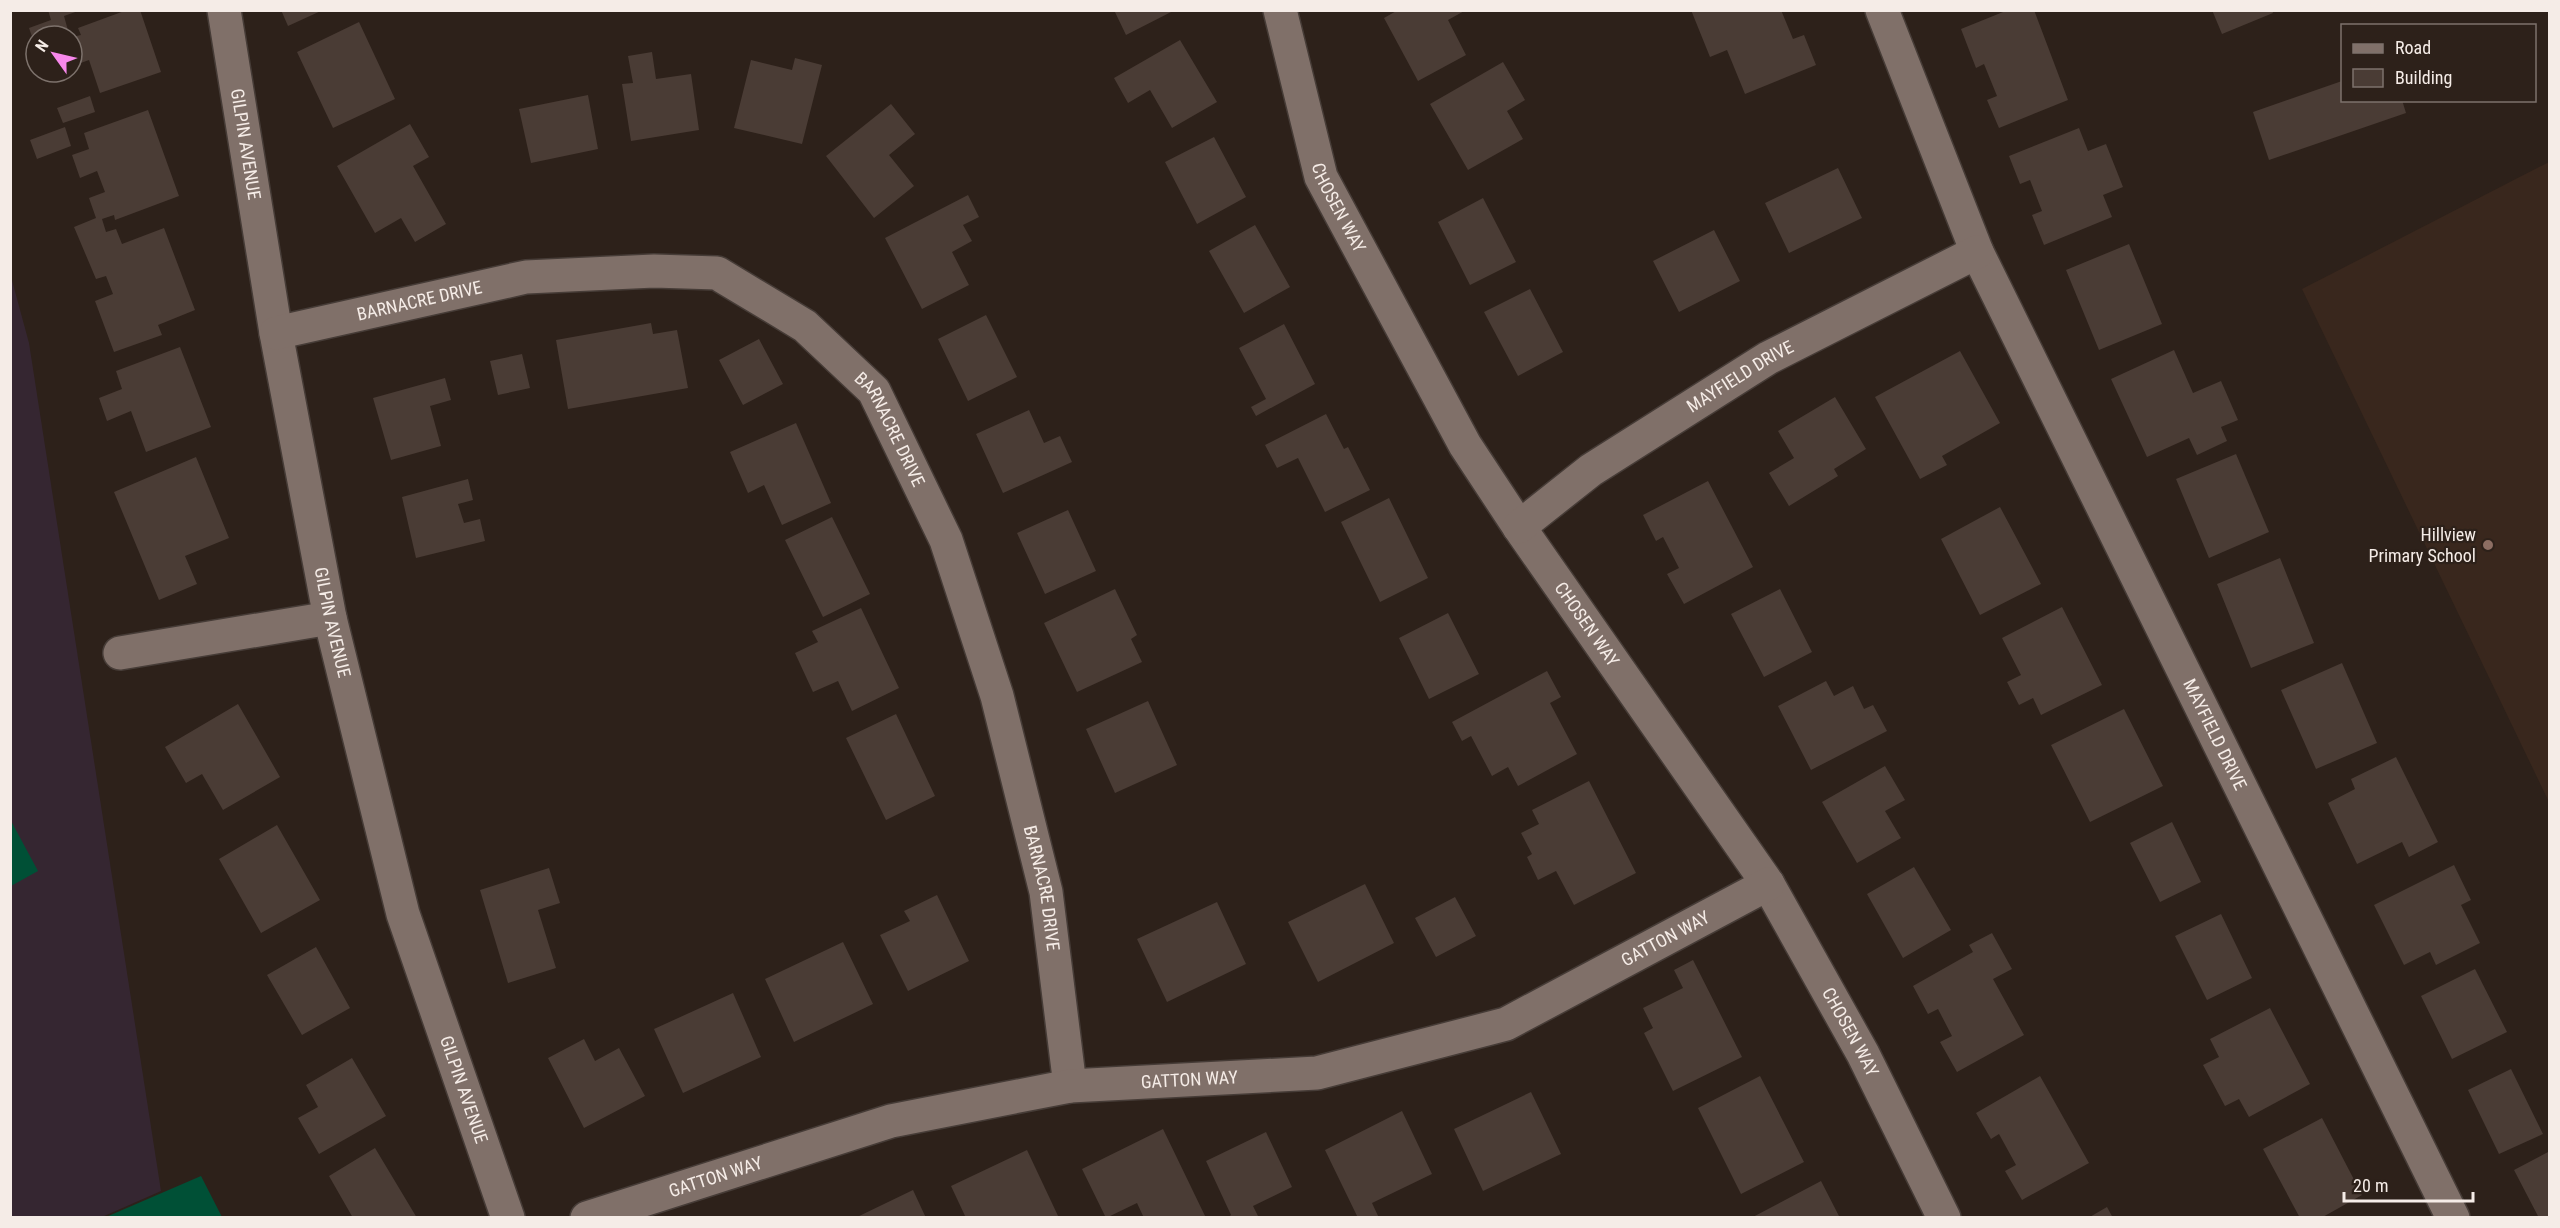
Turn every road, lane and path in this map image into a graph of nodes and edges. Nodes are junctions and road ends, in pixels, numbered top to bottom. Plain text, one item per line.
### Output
1 (224, 10) edge
2 (1280, 10) edge
3 (1882, 10) edge
4 (1977, 252) junction
5 (276, 333) junction
6 (1520, 527) junction
7 (330, 618) junction
8 (120, 653) dead end
9 (1768, 884) junction
10 (1070, 1086) junction
11 (508, 1218) edge
12 (586, 1218) edge
13 (1944, 1218) edge
14 (2453, 1218) edge

1 - 5 street, GILPIN AVENUE
2 - 6 street, CHOSEN WAY
3 - 4 street, MAYFIELD DRIVE
4 - 6 street, MAYFIELD DRIVE
4 - 14 street, MAYFIELD DRIVE
5 - 7 street, GILPIN AVENUE
5 - 10 street, BARNACRE DRIVE
6 - 9 street, CHOSEN WAY
7 - 8 street
7 - 11 street, GILPIN AVENUE
9 - 10 street, GATTON WAY
9 - 13 street, CHOSEN WAY
10 - 12 street, GATTON WAY

